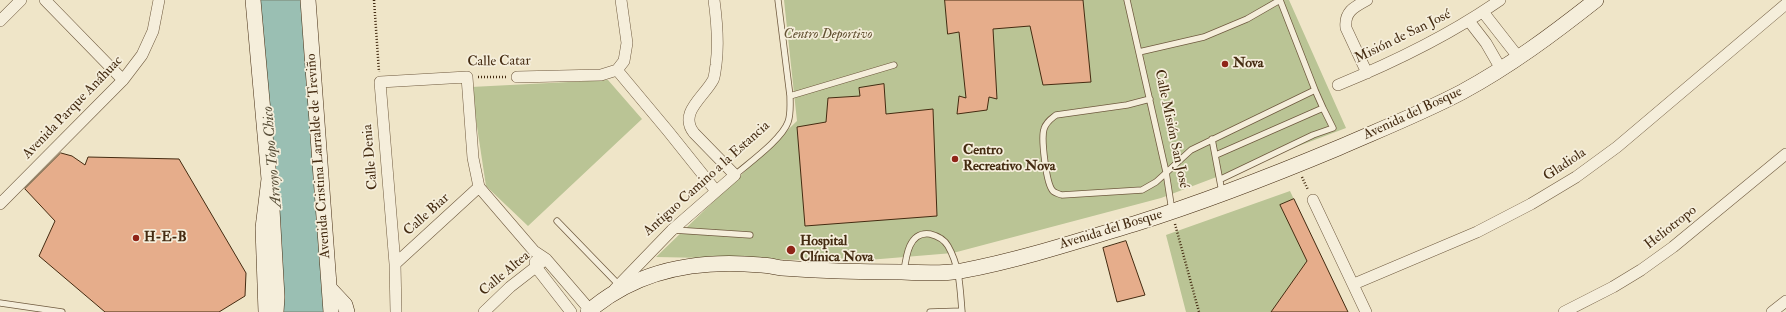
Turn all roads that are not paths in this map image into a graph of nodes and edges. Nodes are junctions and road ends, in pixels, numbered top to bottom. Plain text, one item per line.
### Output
1 (21, 0) edge
2 (45, 0) edge
3 (159, 0) edge
4 (253, 0) edge
5 (308, 0) edge
6 (621, 0) edge
7 (714, 0) edge
8 (778, 0) edge
9 (1127, 0) edge
10 (1280, 0) edge
11 (1367, 0) edge
12 (1500, 0) edge
13 (1596, 0) edge
14 (1786, 4) edge
15 (1483, 12) junction
16 (0, 21) edge
17 (1469, 21) junction
18 (1139, 52) junction
19 (1519, 58) junction
20 (894, 65) dead end
21 (617, 70) junction
22 (1501, 70) junction
23 (1367, 73) junction
24 (517, 77) road end
25 (123, 80) junction
26 (380, 82) joint
27 (1338, 85) dead end
28 (1315, 90) junction
29 (790, 96) junction
30 (1150, 99) junction
31 (1323, 108) junction
32 (1212, 139) junction
33 (1786, 154) edge
34 (1216, 155) junction
35 (1166, 172) junction
36 (735, 175) junction
37 (268, 179) junction
38 (1221, 179) junction
39 (479, 187) junction
40 (716, 191) junction
41 (1223, 195) junction
42 (1313, 200) road end
43 (0, 204) edge
44 (1172, 212) junction
45 (556, 222) dead end
46 (672, 230) junction
47 (750, 235) dead end
48 (534, 251) junction
49 (546, 259) junction
50 (394, 264) junction
51 (536, 267) junction
52 (959, 271) junction
53 (904, 272) junction
54 (1354, 284) junction
55 (330, 290) junction
56 (614, 290) junction
57 (1786, 301) edge
58 (0, 303) edge
59 (589, 311) edge
60 (962, 311) edge
61 (62, 312) edge
62 (266, 312) edge
63 (276, 312) edge
64 (331, 312) edge
65 (347, 312) edge
66 (396, 312) edge
67 (484, 312) edge
68 (571, 312) edge
69 (930, 312) edge
70 (1366, 312) edge
71 (1564, 312) edge
72 (1772, 312) edge

1 - 16 street
2 - 25 street
3 - 25 street, Avenida Parque Anáhuac
4 - 37 street
5 - 55 street, Avenida Cristina Larralde de Treviño
6 - 21 street
7 - 36 street
8 - 29 lane, Antiguo Camino a la Estancia
9 - 18 lane, Calle Misión San José
10 - 18 lane
10 - 28 lane
11 - 23 street
12 - 15 street, Misión de San José
13 - 19 street, Avenida del Bosque
14 - 54 street, Gladiola
15 - 17 street, Misión de San José
15 - 19 street
17 - 22 street
17 - 23 street, Misión de San José
18 - 30 lane, Calle Misión San José
19 - 22 street, Avenida del Bosque
20 - 29 lane
21 - 24 street, Calle Catar
21 - 40 street
22 - 41 street, Avenida del Bosque
23 - 27 street, Misión de San José
25 - 43 street, Avenida Parque Anáhuac
26 - 39 street, Calle Catar
26 - 50 street, Calle Denia
28 - 31 lane
28 - 32 lane
29 - 36 lane, Antiguo Camino a la Estancia
30 - 35 lane, Calle Misión San José
30 - 35 lane
31 - 34 lane
31 - 38 lane
32 - 34 lane
32 - 35 lane
33 - 71 street, Heliotropo
34 - 38 lane
35 - 44 lane, Calle Misión San José
36 - 40 street, Antiguo Camino a la Estancia
37 - 62 street
37 - 63 street
38 - 41 lane
39 - 48 street
39 - 50 street, Calle Biar
40 - 46 street, Antiguo Camino a la Estancia
41 - 44 street, Avenida del Bosque
42 - 54 street
44 - 52 street, Avenida del Bosque
45 - 56 lane
46 - 47 lane
46 - 56 street, Antiguo Camino a la Estancia
48 - 49 street
48 - 51 street
49 - 51 street, Calle Altea
49 - 59 street
50 - 66 street, Calle Denia
51 - 67 street, Calle Altea
51 - 68 street
52 - 53 street, Avenida del Bosque
52 - 53 lane
52 - 60 lane
53 - 56 street, Avenida del Bosque
54 - 70 street
55 - 64 street, Avenida Cristina Larralde de Treviño
55 - 65 street
56 - 59 street, Avenida del Bosque
57 - 72 street
58 - 61 lane
60 - 69 lane

